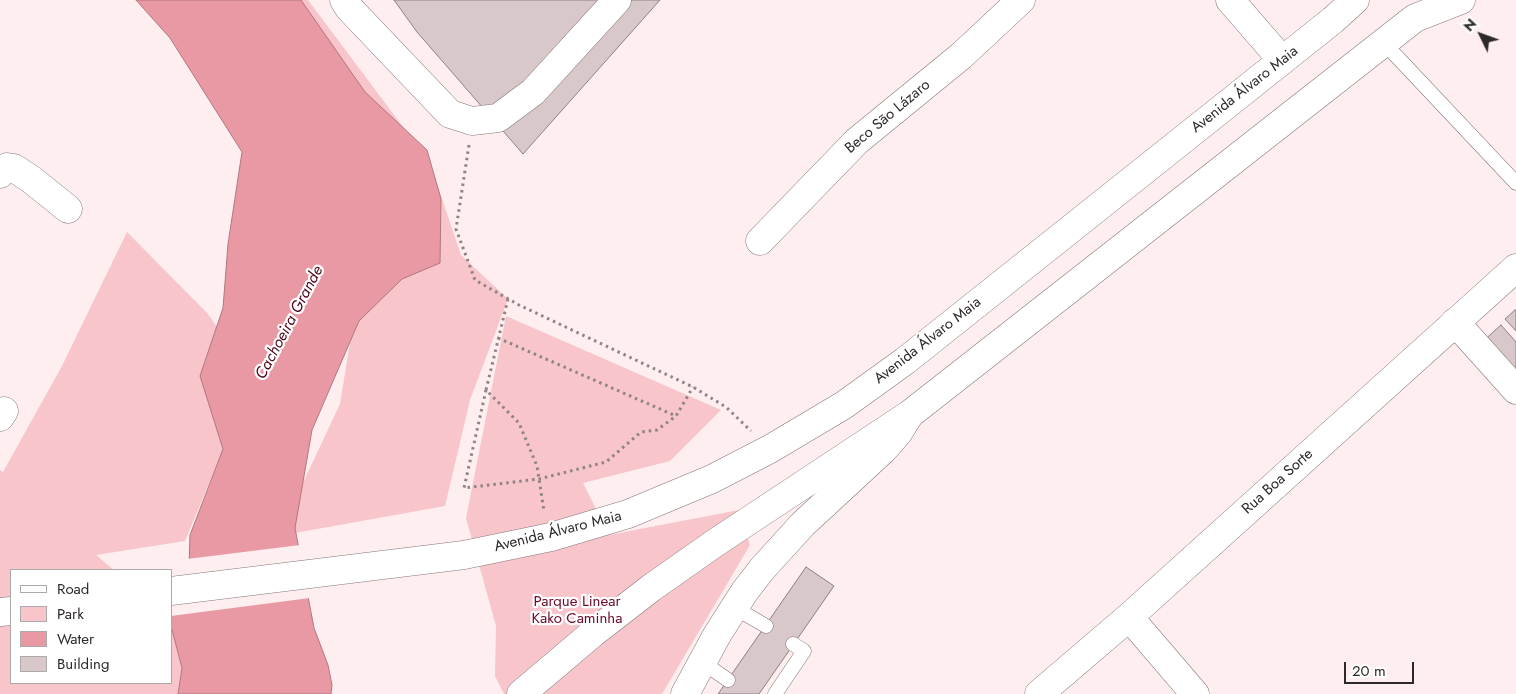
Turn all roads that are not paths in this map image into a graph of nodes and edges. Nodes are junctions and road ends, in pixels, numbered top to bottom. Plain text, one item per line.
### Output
1 (344, 0) edge
2 (617, 0) edge
3 (1021, 0) edge
4 (1230, 0) edge
5 (1355, 0) edge
6 (1460, 0) edge
7 (1384, 43) junction
8 (1282, 60) junction
9 (0, 174) edge
10 (1516, 183) edge
11 (68, 210) dead end
12 (760, 241) dead end
13 (1516, 268) edge
14 (1454, 322) junction
15 (1516, 390) edge
16 (910, 414) junction
17 (172, 591) edge
18 (735, 608) junction
19 (1129, 617) junction
20 (766, 626) dead end
21 (793, 644) dead end
22 (702, 662) junction
23 (728, 680) dead end
24 (521, 694) edge
25 (685, 694) edge
26 (774, 694) edge
27 (1039, 694) edge
28 (1195, 694) edge

1 - 2 main road
3 - 12 main road, Beco São Lázaro
4 - 8 main road
5 - 8 main road, Avenida Álvaro Maia
6 - 7 main road
7 - 10 lane
7 - 16 main road
8 - 17 main road, Avenida Álvaro Maia
9 - 11 main road
13 - 14 main road, Rua Boa Sorte
14 - 15 main road
14 - 19 main road, Rua Boa Sorte
16 - 18 main road
16 - 24 main road
18 - 20 lane
18 - 22 main road
19 - 27 main road, Rua Boa Sorte
19 - 28 main road
21 - 26 lane
22 - 23 lane
22 - 25 main road

